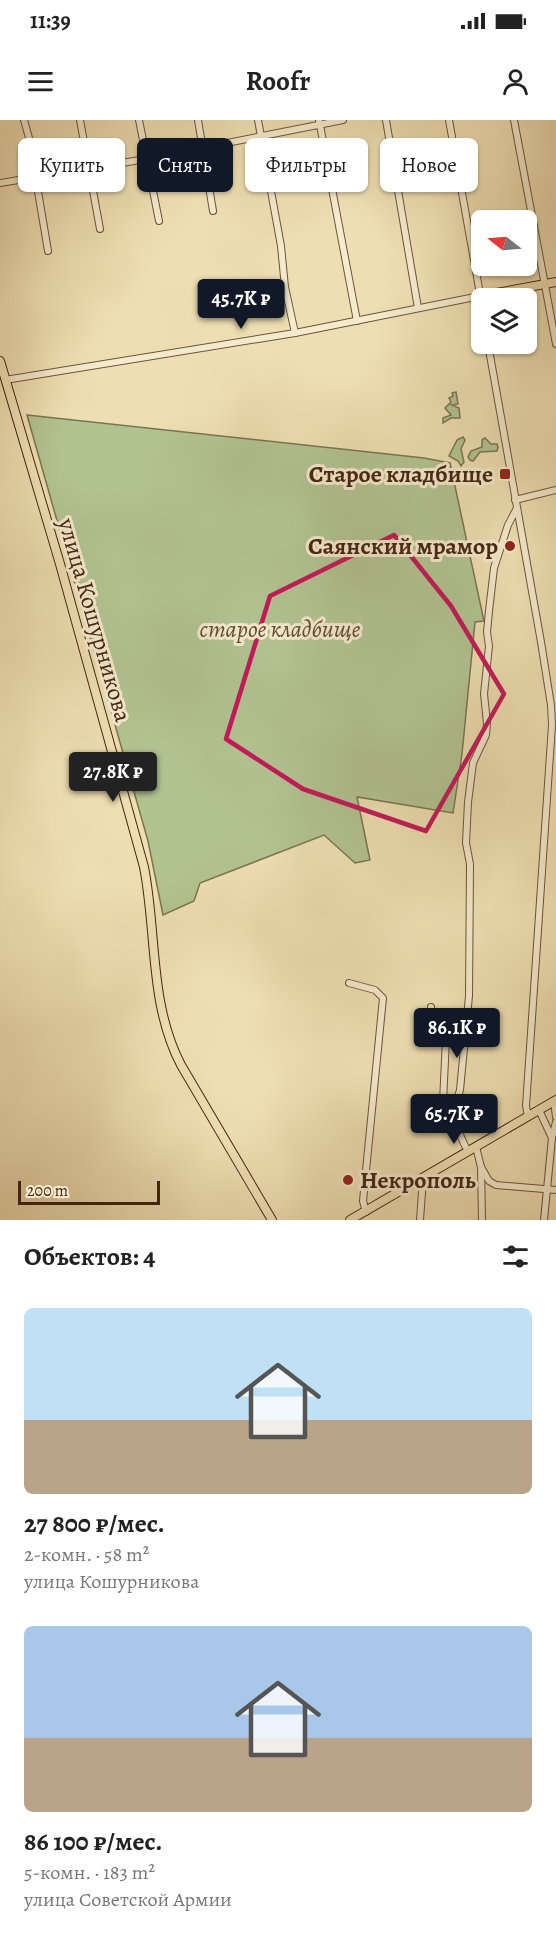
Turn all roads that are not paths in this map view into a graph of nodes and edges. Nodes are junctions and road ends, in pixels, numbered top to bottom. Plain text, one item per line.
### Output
1 (24, 120) edge
2 (80, 120) edge
3 (139, 120) edge
4 (198, 120) edge
5 (258, 120) edge
6 (343, 120) edge
7 (386, 120) edge
8 (449, 120) edge
9 (514, 120) edge
10 (319, 122) edge
11 (260, 136) junction
12 (29, 138) edge
13 (83, 138) edge
14 (142, 138) edge
15 (201, 138) edge
16 (233, 141) edge
17 (18, 180) edge
18 (0, 183) edge
19 (39, 192) edge
20 (93, 192) edge
21 (153, 192) edge
22 (210, 192) edge
23 (213, 212) dead end
24 (159, 221) dead end
25 (100, 229) dead end
26 (48, 250) dead end
27 (556, 282) edge
28 (545, 284) junction
29 (479, 288) edge
30 (529, 288) edge
31 (471, 301) edge
32 (418, 308) junction
33 (357, 321) junction
34 (295, 333) junction
35 (556, 344) edge
36 (490, 354) edge
37 (0, 361) edge
38 (5, 380) junction
39 (556, 490) edge
40 (515, 500) junction
41 (517, 508) junction
42 (349, 983) dead end
43 (431, 1007) dead end
44 (555, 1100) edge
45 (539, 1110) junction
46 (528, 1116) junction
47 (556, 1117) edge
48 (455, 1121) junction
49 (556, 1122) edge
50 (552, 1138) junction
51 (476, 1147) junction
52 (468, 1151) junction
53 (481, 1167) junction
54 (423, 1178) junction
55 (547, 1189) junction
56 (556, 1190) edge
57 (366, 1212) junction
58 (272, 1220) edge
59 (350, 1220) edge
60 (360, 1220) edge
61 (420, 1220) edge
62 (482, 1220) edge
63 (544, 1220) edge

1 - 12 street
2 - 13 street
3 - 14 street
4 - 15 street
5 - 11 street
6 - 10 street
7 - 32 street
8 - 29 street
9 - 28 street
10 - 11 street
10 - 33 street
11 - 16 street
11 - 34 street
17 - 18 street
19 - 26 street
20 - 25 street
21 - 24 street
22 - 23 street
27 - 28 main road
28 - 30 main road
28 - 35 street
31 - 32 street
32 - 33 street
33 - 34 street
34 - 38 street
36 - 40 street
37 - 38 main road, улица Кошурникова
38 - 58 main road, улица Кошурникова
39 - 40 street
40 - 41 street
41 - 46 street
41 - 48 street
42 - 57 street
43 - 48 street
44 - 45 main road
44 - 47 street
45 - 46 main road
45 - 50 street
46 - 51 main road
48 - 52 street
49 - 50 street
50 - 55 street
51 - 52 main road
51 - 53 street
52 - 54 main road
53 - 55 street
53 - 62 street
54 - 57 main road
54 - 61 street
55 - 56 street
55 - 63 street
57 - 59 main road
57 - 60 main road

